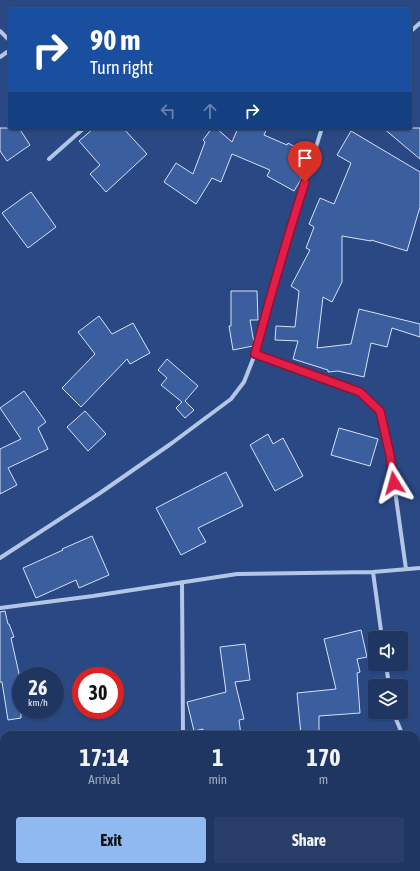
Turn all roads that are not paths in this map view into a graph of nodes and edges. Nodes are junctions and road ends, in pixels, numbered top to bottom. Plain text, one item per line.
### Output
1 (420, 23) edge
2 (412, 30) edge
3 (0, 31) edge
4 (8, 39) edge
5 (82, 130) edge
6 (321, 130) edge
7 (49, 159) dead end
8 (255, 354) junction
9 (0, 558) edge
10 (420, 568) edge
11 (406, 569) junction
12 (373, 572) junction
13 (182, 582) junction
14 (0, 608) edge
15 (381, 631) edge
16 (397, 719) edge
17 (183, 731) edge
18 (401, 731) edge

1 - 2 street
3 - 4 street
5 - 7 street
6 - 8 street
8 - 9 street
8 - 11 street
10 - 11 street
11 - 12 street
12 - 13 street
12 - 15 street
13 - 14 street
13 - 17 street
16 - 18 street

